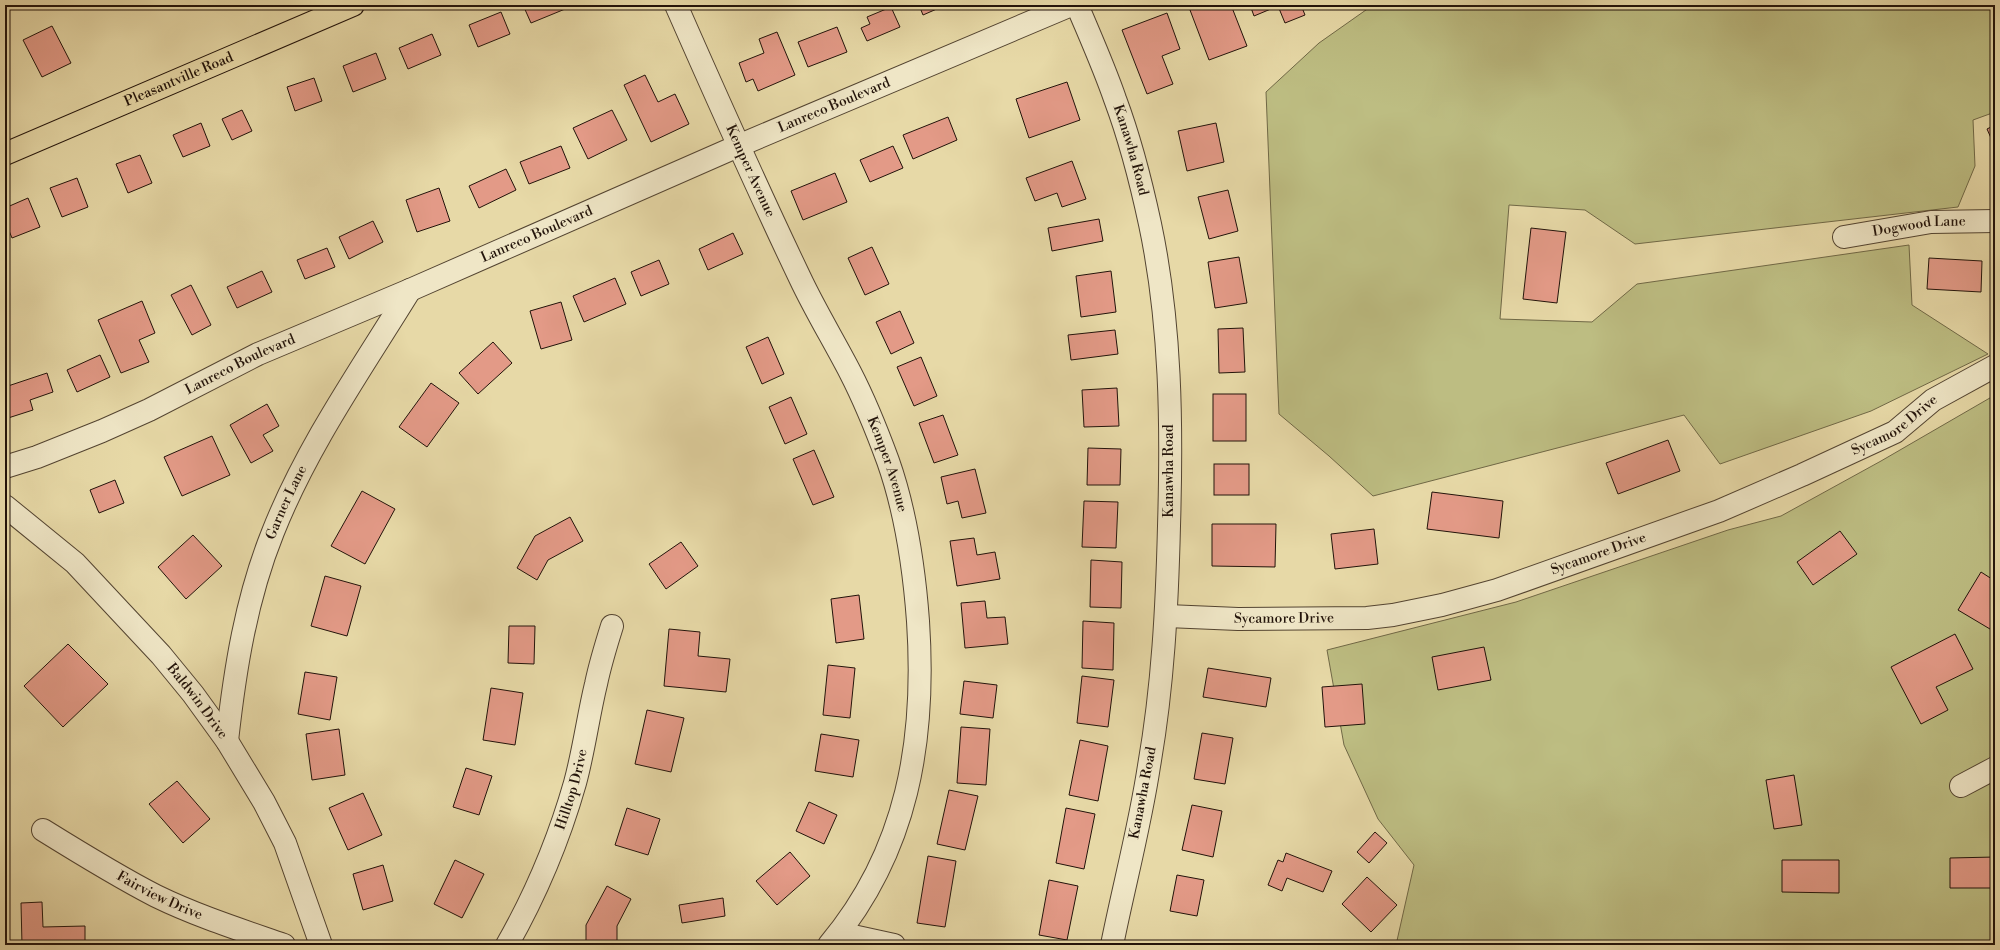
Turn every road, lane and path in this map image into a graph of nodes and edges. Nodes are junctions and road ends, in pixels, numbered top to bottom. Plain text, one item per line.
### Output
1 (353, 5) edge
2 (676, 5) edge
3 (1071, 5) edge
4 (1077, 5) edge
5 (738, 146) junction
6 (5, 154) edge
7 (1995, 221) edge
8 (1844, 237) dead end
9 (410, 290) junction
10 (1995, 368) edge
11 (5, 467) edge
12 (5, 506) edge
13 (1166, 616) junction
14 (612, 626) dead end
15 (227, 741) junction
16 (1995, 768) edge
17 (1961, 786) dead end
18 (43, 830) dead end
19 (834, 939) edge
20 (284, 945) edge
21 (321, 945) edge
22 (507, 945) edge
23 (894, 945) edge
24 (1112, 945) edge

1 - 6 main road, Pleasantville Road
2 - 5 street, Kemper Avenue
3 - 5 street, Lanreco Boulevard
4 - 13 street, Kanawha Road
5 - 9 street, Lanreco Boulevard
5 - 19 street, Kemper Avenue
7 - 8 street, Dogwood Lane
9 - 11 street, Lanreco Boulevard
9 - 15 street, Garner Lane
10 - 13 street, Sycamore Drive
12 - 15 street, Baldwin Drive
13 - 24 street, Kanawha Road
14 - 22 street, Hilltop Drive
15 - 21 street, Baldwin Drive
16 - 17 street
18 - 20 street, Fairview Drive
19 - 23 street

